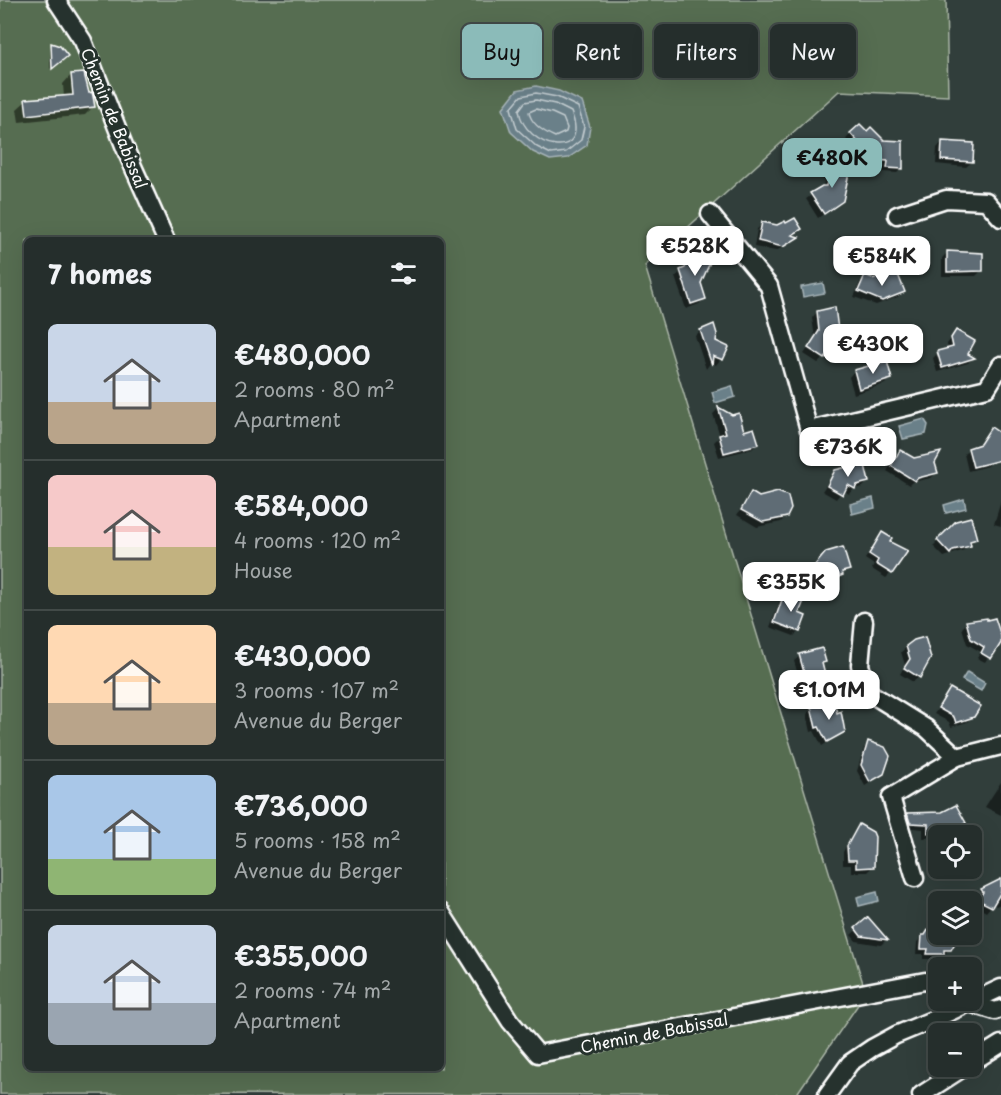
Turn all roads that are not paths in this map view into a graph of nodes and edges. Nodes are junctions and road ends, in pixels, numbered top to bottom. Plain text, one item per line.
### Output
1 (56, 0) edge
2 (710, 214) dead end
3 (897, 215) dead end
4 (1001, 218) edge
5 (165, 237) edge
6 (1001, 365) edge
7 (864, 621) dead end
8 (1001, 746) edge
9 (957, 756) junction
10 (915, 878) dead end
11 (444, 917) edge
12 (928, 982) edge
13 (1001, 987) edge
14 (982, 996) edge
15 (982, 1007) edge
16 (1001, 1009) edge
17 (948, 1011) edge
18 (1001, 1044) edge
19 (982, 1056) edge
20 (949, 1077) edge
21 (827, 1095) edge
22 (921, 1095) edge

1 - 5 street, Chemin de Babissal
2 - 6 street
3 - 4 street
7 - 9 street
8 - 9 street
9 - 10 street
11 - 12 street, Chemin de Babissal
13 - 14 street
15 - 16 street
17 - 21 street
18 - 19 street
20 - 22 street

